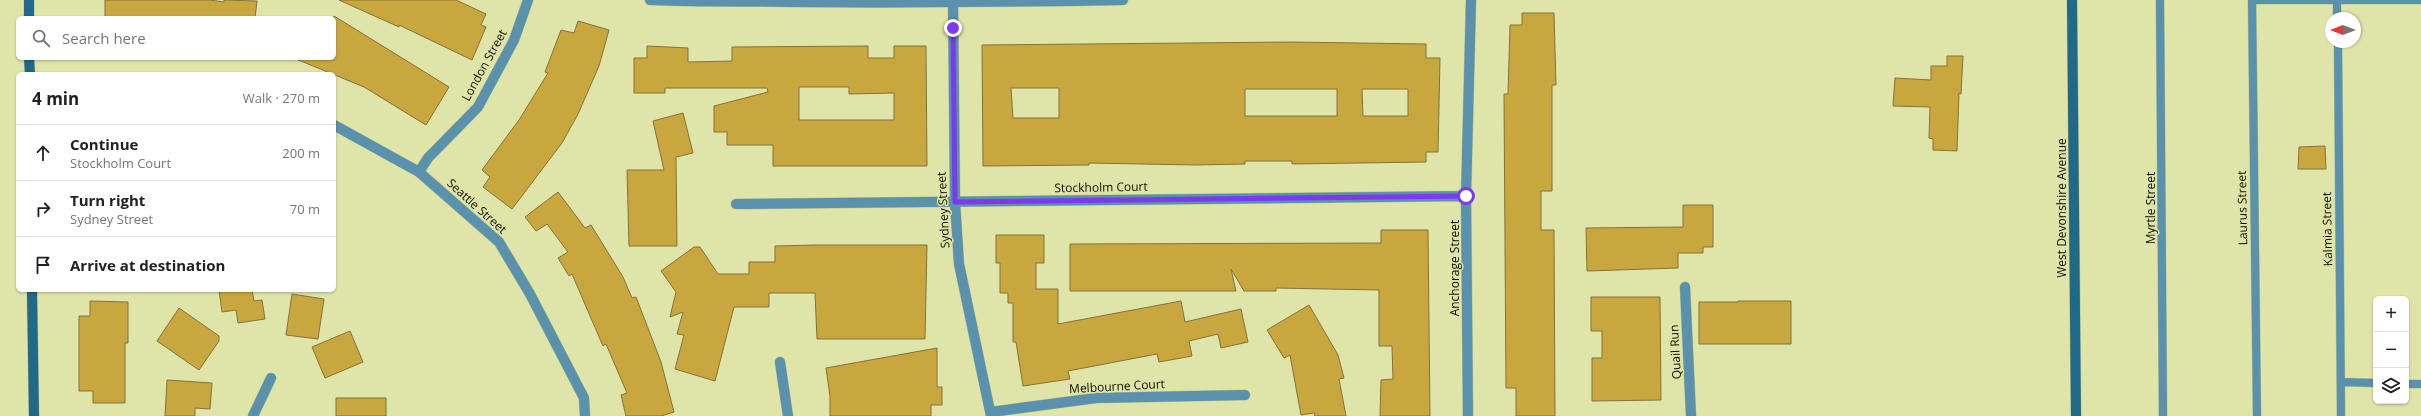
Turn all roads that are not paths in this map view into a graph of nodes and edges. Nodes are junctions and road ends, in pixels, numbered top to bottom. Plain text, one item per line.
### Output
1 (29, 0) edge
2 (528, 0) edge
3 (650, 0) edge
4 (1123, 0) edge
5 (1471, 0) edge
6 (2072, 0) edge
7 (2160, 0) edge
8 (2252, 0) edge
9 (2421, 0) edge
10 (754, 1) edge
11 (2337, 1) edge
12 (953, 2) edge
13 (2337, 12) edge
14 (29, 16) edge
15 (2338, 48) edge
16 (30, 60) edge
17 (30, 72) edge
18 (336, 126) edge
19 (419, 172) junction
20 (1466, 196) junction
21 (955, 202) junction
22 (736, 204) dead end
23 (1685, 287) dead end
24 (32, 292) edge
25 (780, 362) dead end
26 (271, 378) dead end
27 (2341, 382) junction
28 (2373, 383) edge
29 (2409, 384) edge
30 (2421, 384) edge
31 (1245, 396) dead end
32 (991, 414) edge
33 (34, 416) edge
34 (253, 416) edge
35 (585, 416) edge
36 (788, 416) edge
37 (1468, 416) edge
38 (1691, 416) edge
39 (2076, 416) edge
40 (2163, 416) edge
41 (2257, 416) edge
42 (2341, 416) edge

1 - 14 main road
2 - 19 street, London Street
3 - 10 street
4 - 12 street
5 - 20 street, Anchorage Street
6 - 39 main road, West Devonshire Avenue
7 - 40 lane, Myrtle Street
8 - 11 lane
8 - 41 lane, Laurus Street
9 - 11 lane
10 - 12 street
11 - 13 lane
12 - 21 street, Sydney Street
15 - 27 lane, Kalmia Street
16 - 17 main road
18 - 19 street, Seattle Street
19 - 35 street, Seattle Street
20 - 21 street, Stockholm Court
20 - 37 street, Anchorage Street
21 - 22 street, Stockholm Court
21 - 32 street, Sydney Street
23 - 38 street, Quail Run
24 - 33 main road
25 - 36 street
26 - 34 street
27 - 28 lane
27 - 42 lane, Kalmia Street
29 - 30 lane
31 - 32 street, Melbourne Court

